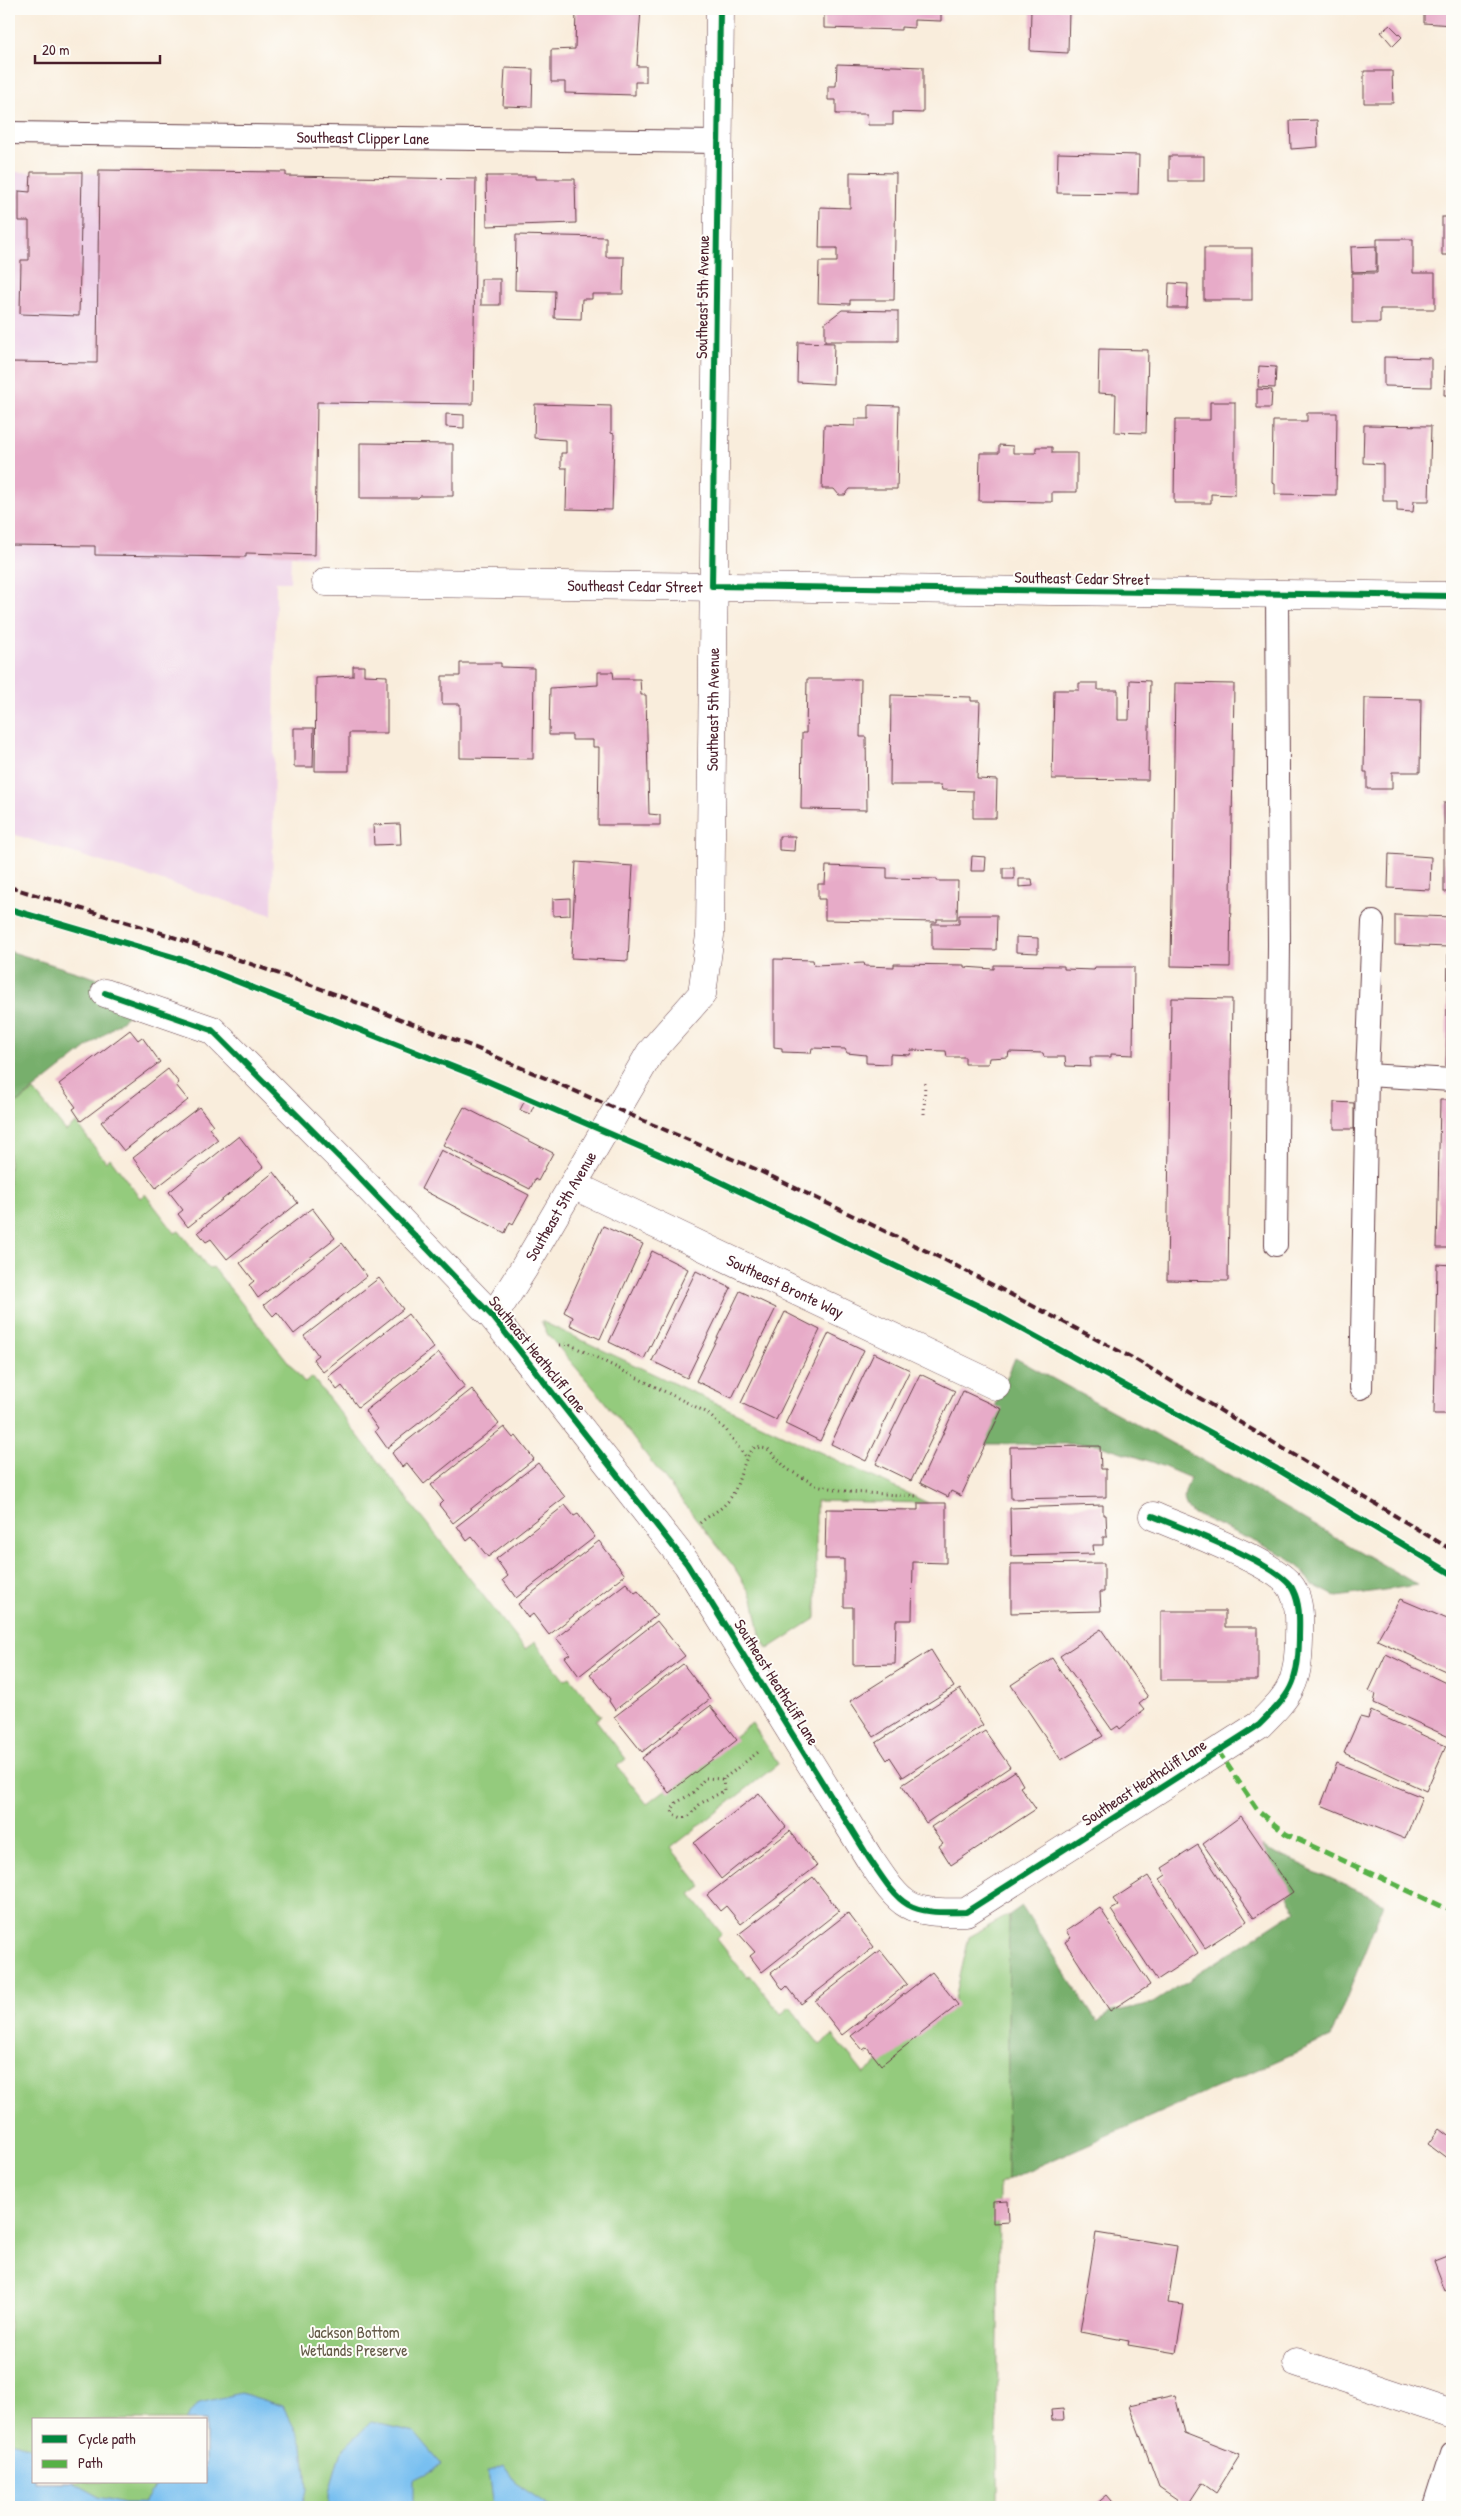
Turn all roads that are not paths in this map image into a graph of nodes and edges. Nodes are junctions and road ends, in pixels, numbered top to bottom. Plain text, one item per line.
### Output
1 (720, 9) edge
2 (9, 133) edge
3 (718, 142) junction
4 (326, 582) dead end
5 (712, 586) junction
6 (1276, 594) junction
7 (1452, 596) edge
8 (1373, 922) dead end
9 (105, 993) dead end
10 (1367, 1075) junction
11 (1452, 1080) edge
12 (574, 1185) junction
13 (1276, 1245) dead end
14 (493, 1317) junction
15 (996, 1386) dead end
16 (1361, 1388) dead end
17 (1153, 1516) dead end
18 (1296, 2362) dead end
19 (1452, 2414) edge
20 (1452, 2453) edge
21 (1435, 2507) edge

1 - 3 street, Southeast 5th Avenue
2 - 3 lane, Southeast Clipper Lane
3 - 5 street, Southeast 5th Avenue
4 - 5 street, Southeast Cedar Street
5 - 6 street, Southeast Cedar Street
5 - 12 street, Southeast 5th Avenue
6 - 7 street, Southeast Cedar Street
6 - 13 lane
8 - 10 lane
9 - 14 street, Southeast Heathcliff Lane
10 - 11 lane
10 - 16 lane
12 - 14 street, Southeast 5th Avenue
12 - 15 street, Southeast Bronte Way
14 - 17 street, Southeast Heathcliff Lane
18 - 19 street
20 - 21 lane

